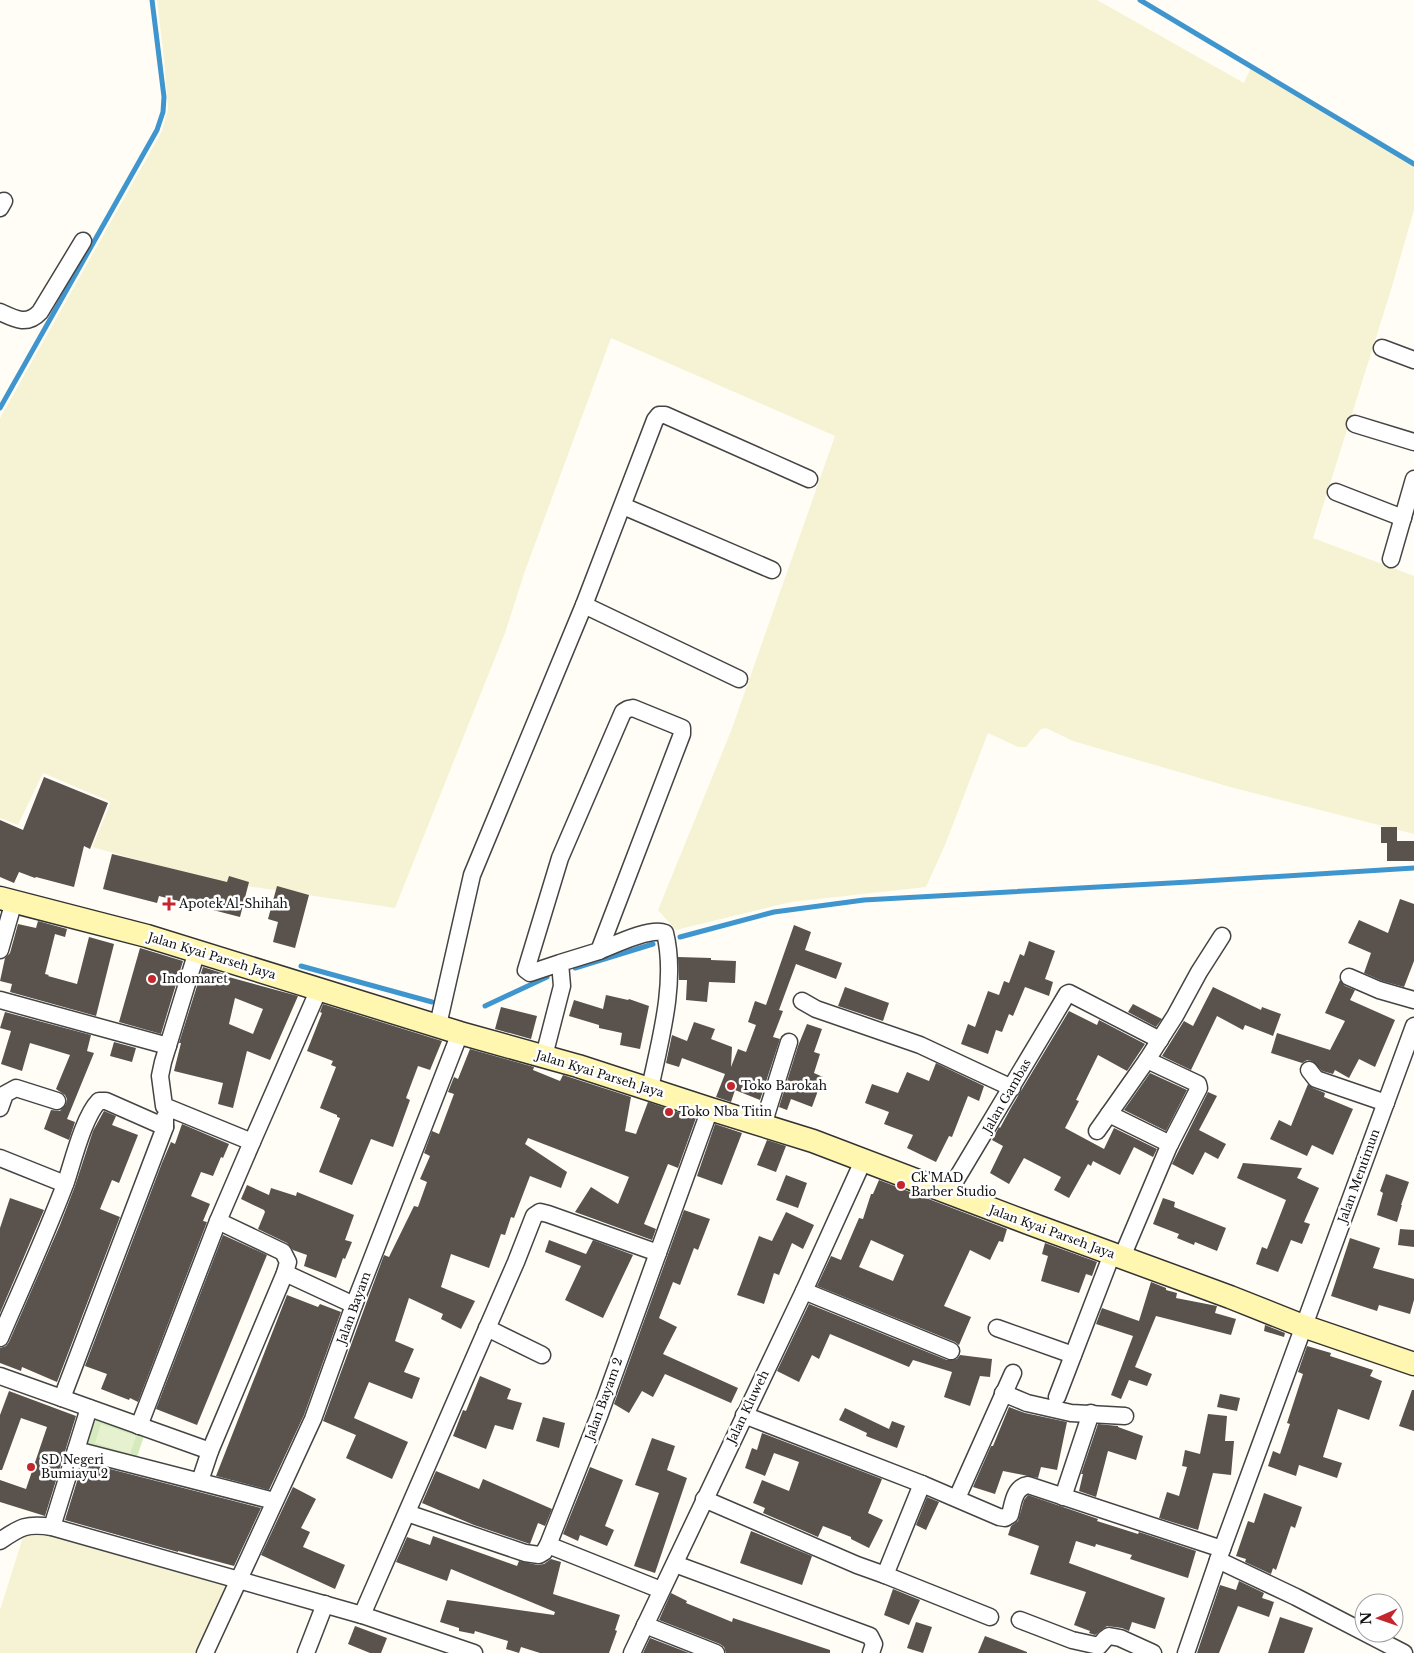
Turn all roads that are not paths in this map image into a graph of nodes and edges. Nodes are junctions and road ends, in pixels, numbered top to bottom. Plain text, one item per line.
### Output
1 (83, 241) dead end
2 (0, 312) edge
3 (1382, 348) dead end
4 (1414, 360) edge
5 (1355, 424) dead end
6 (1414, 442) edge
7 (809, 479) dead end
8 (1414, 479) edge
9 (1336, 492) dead end
10 (623, 506) junction
11 (1403, 518) junction
12 (1391, 559) dead end
13 (772, 570) dead end
14 (584, 605) junction
15 (739, 679) dead end
16 (7, 899) edge
17 (1222, 936) dead end
18 (0, 950) edge
19 (197, 951) junction
20 (599, 951) junction
21 (560, 963) junction
22 (1348, 977) dead end
23 (319, 989) junction
24 (0, 1000) edge
25 (1414, 1000) edge
26 (802, 1001) dead end
27 (438, 1025) junction
28 (1414, 1026) edge
29 (460, 1033) junction
30 (1160, 1040) junction
31 (789, 1042) dead end
32 (168, 1046) junction
33 (544, 1056) junction
34 (1147, 1060) junction
35 (1309, 1070) dead end
36 (650, 1088) junction
37 (1012, 1088) junction
38 (57, 1101) dead end
39 (1386, 1103) junction
40 (164, 1106) junction
41 (0, 1108) edge
42 (710, 1109) junction
43 (1108, 1114) junction
44 (763, 1126) junction
45 (165, 1127) junction
46 (1096, 1131) dead end
47 (252, 1142) junction
48 (1170, 1144) junction
49 (0, 1158) edge
50 (863, 1161) junction
51 (65, 1184) junction
52 (948, 1193) junction
53 (218, 1222) junction
54 (658, 1253) junction
55 (1117, 1256) junction
56 (286, 1273) junction
57 (804, 1291) junction
58 (354, 1305) junction
59 (1304, 1326) junction
60 (487, 1328) junction
61 (997, 1328) dead end
62 (0, 1338) edge
63 (951, 1351) dead end
64 (542, 1355) dead end
65 (1073, 1355) junction
66 (1414, 1364) edge
67 (1013, 1373) dead end
68 (1, 1380) edge
69 (1003, 1393) junction
70 (1057, 1397) dead end
71 (62, 1398) junction
72 (89, 1408) junction
73 (1091, 1413) junction
74 (744, 1415) junction
75 (1125, 1416) dead end
76 (139, 1426) junction
77 (76, 1450) junction
78 (210, 1452) junction
79 (200, 1481) junction
80 (922, 1484) junction
81 (1063, 1497) junction
82 (957, 1498) junction
83 (704, 1499) junction
84 (274, 1501) junction
85 (407, 1513) junction
86 (52, 1527) junction
87 (0, 1541) edge
88 (548, 1545) junction
89 (1220, 1554) junction
90 (675, 1564) junction
91 (885, 1575) junction
92 (239, 1579) junction
93 (661, 1590) junction
94 (325, 1604) junction
95 (362, 1615) junction
96 (990, 1617) dead end
97 (1020, 1620) dead end
98 (645, 1625) junction
99 (205, 1653) edge
100 (306, 1653) edge
101 (474, 1653) edge
102 (632, 1653) edge
103 (716, 1653) edge
104 (871, 1653) edge
105 (1152, 1653) edge
106 (1186, 1653) edge
107 (1404, 1653) edge

1 - 2 street
3 - 4 street
5 - 6 street
7 - 10 street
8 - 11 street
9 - 11 street
10 - 13 street
10 - 14 street
11 - 12 street
14 - 15 street
14 - 27 street
16 - 18 street
16 - 19 main road, Jalan Kyai Parseh Jaya
17 - 30 street
19 - 23 main road, Jalan Kyai Parseh Jaya
19 - 32 street
20 - 21 street
20 - 21 street
20 - 36 street
21 - 33 street
22 - 25 street
23 - 27 main road, Jalan Kyai Parseh Jaya
23 - 47 street
24 - 32 street
26 - 37 street
27 - 29 main road, Jalan Kyai Parseh Jaya
28 - 39 street, Jalan Mentimun
29 - 33 main road, Jalan Kyai Parseh Jaya
29 - 58 street, Jalan Bayam
30 - 34 street
30 - 37 street, Jalan Gambas
31 - 44 street
32 - 40 street
33 - 36 main road, Jalan Kyai Parseh Jaya
34 - 43 street
34 - 48 street
35 - 39 street
36 - 42 main road, Jalan Kyai Parseh Jaya
37 - 52 street, Jalan Gambas
38 - 41 street
39 - 59 street, Jalan Mentimun
40 - 45 street
40 - 47 street
42 - 44 main road, Jalan Kyai Parseh Jaya
42 - 54 street, Jalan Bayam 2
43 - 46 street
43 - 48 street
44 - 50 main road, Jalan Kyai Parseh Jaya
45 - 51 street
45 - 71 street
47 - 53 street
48 - 55 street
49 - 51 street
50 - 52 main road, Jalan Kyai Parseh Jaya
50 - 57 street, Jalan Kluweh
51 - 62 street
52 - 55 main road, Jalan Kyai Parseh Jaya
53 - 56 street
53 - 76 street
54 - 60 street
54 - 88 street, Jalan Bayam 2
55 - 59 main road, Jalan Kyai Parseh Jaya
55 - 65 street
56 - 58 street
56 - 78 street
57 - 63 street
57 - 74 street, Jalan Kluweh
58 - 84 street, Jalan Bayam
59 - 66 main road, Jalan Kyai Parseh Jaya
59 - 89 street, Jalan Mentimun
60 - 64 street
60 - 85 street
61 - 65 street
65 - 70 street
67 - 69 street
68 - 71 street
69 - 73 street
69 - 82 street
71 - 72 street
72 - 76 street
72 - 77 street
73 - 75 street
73 - 81 street
74 - 80 street
74 - 83 street, Jalan Kluweh
76 - 78 street
77 - 79 street
77 - 86 street
78 - 79 street
79 - 84 street
80 - 82 street
80 - 91 street
81 - 82 street
81 - 89 street
83 - 90 street, Jalan Kluweh
83 - 91 street
84 - 92 street, Jalan Bayam
85 - 88 street
85 - 95 street
86 - 87 street
86 - 92 street
88 - 93 street
89 - 106 street, Jalan Mentimun
89 - 107 street
90 - 93 street, Jalan Kluweh
90 - 104 street
91 - 96 street
92 - 94 street
92 - 99 street, Jalan Bayam
93 - 98 street, Jalan Kluweh
94 - 95 street
94 - 100 street
95 - 101 street
97 - 105 street
98 - 102 street, Jalan Kluweh
98 - 103 street

